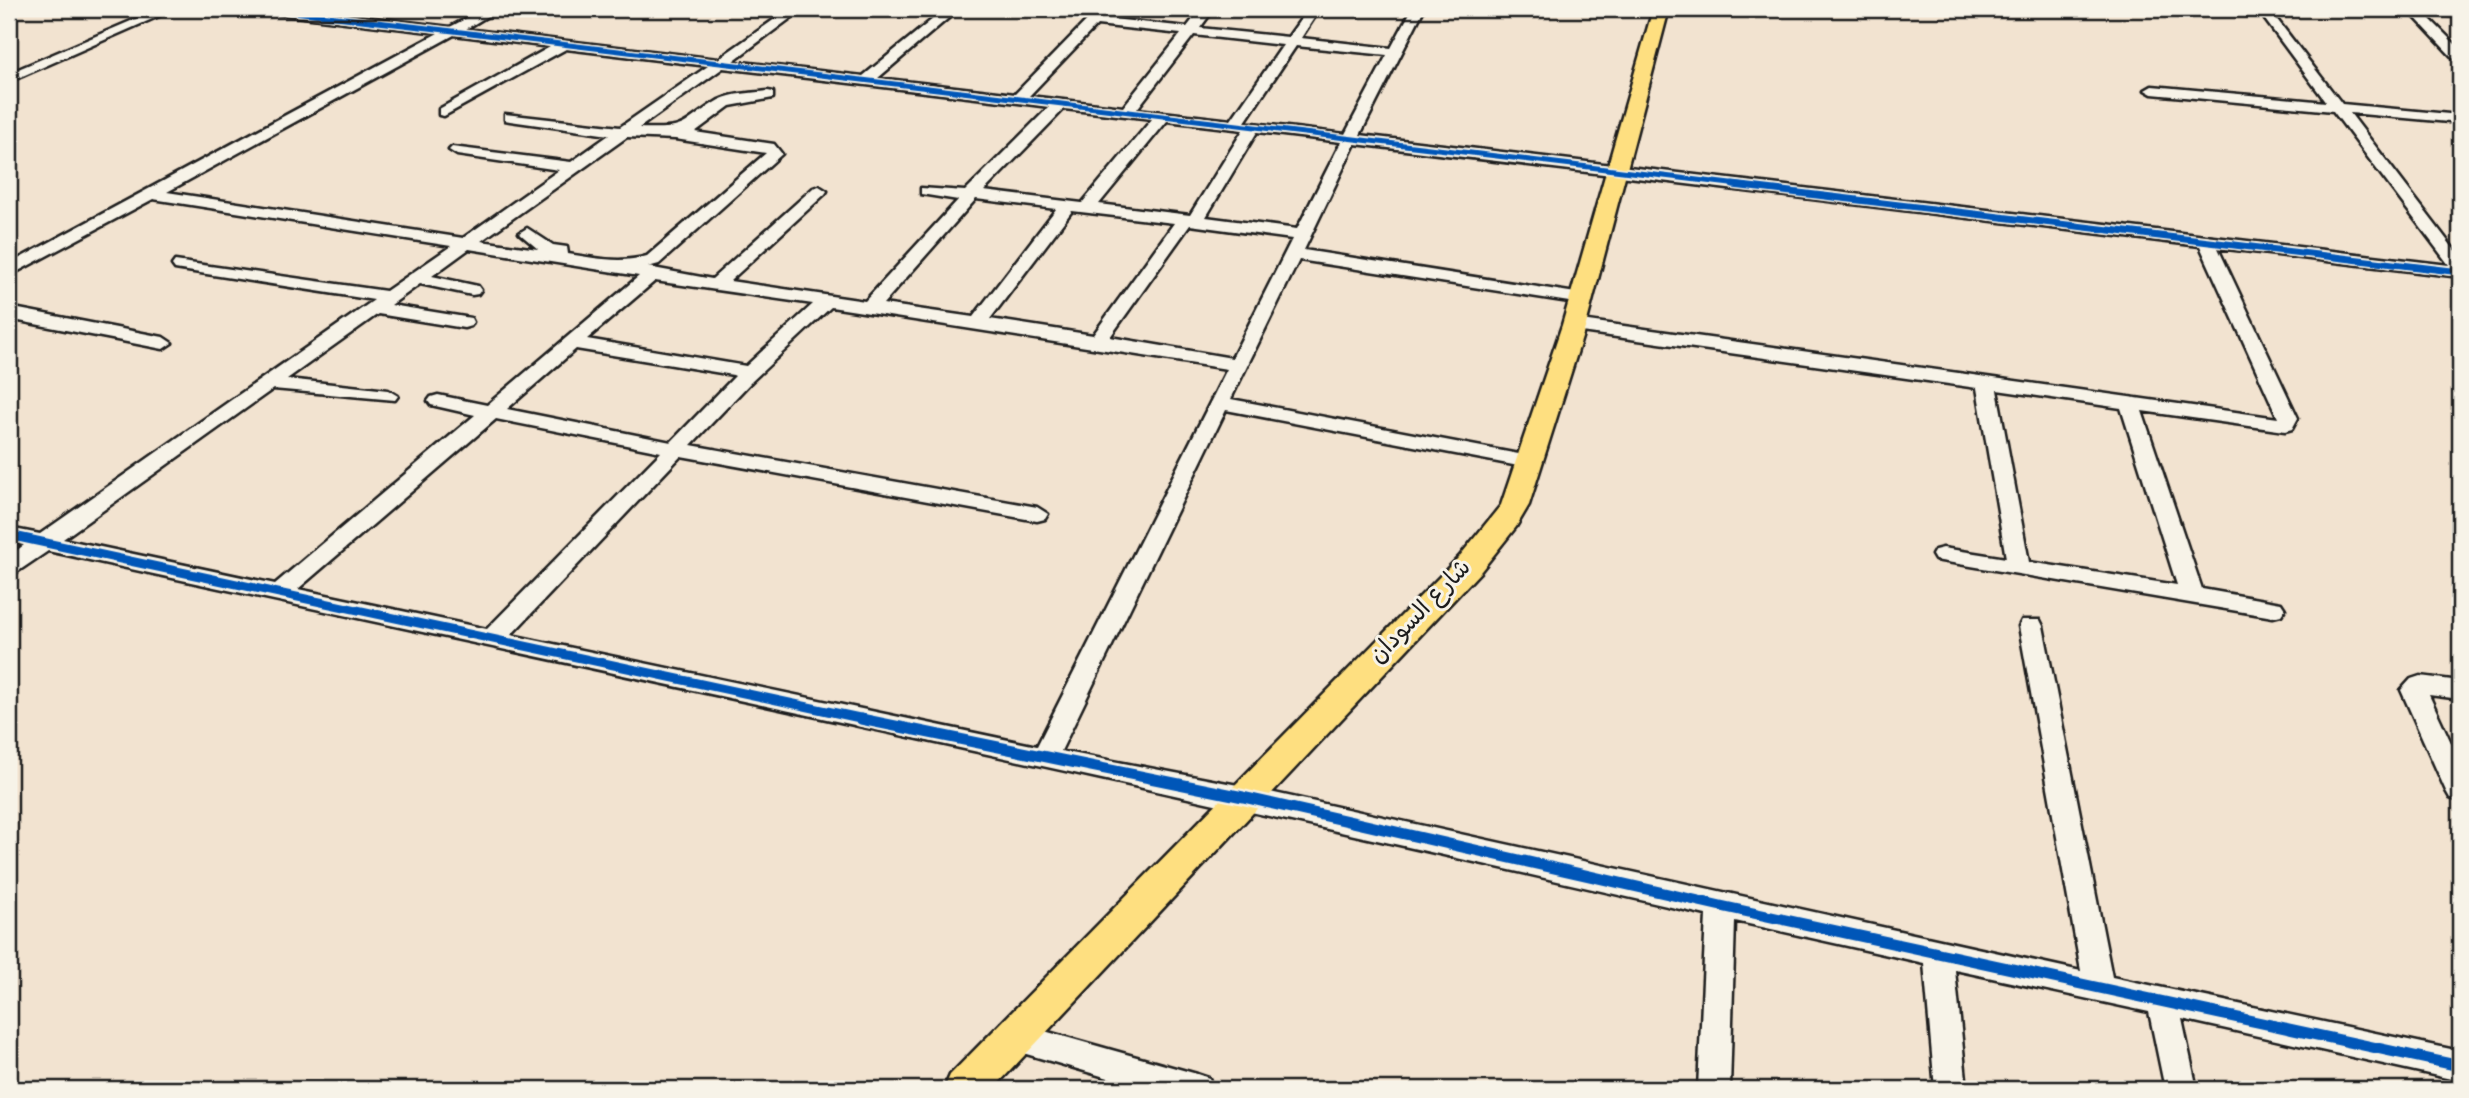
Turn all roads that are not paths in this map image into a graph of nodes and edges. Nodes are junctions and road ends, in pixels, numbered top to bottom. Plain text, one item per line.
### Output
1 (169, 9) edge
2 (269, 9) edge
3 (494, 9) edge
4 (797, 9) edge
5 (953, 9) edge
6 (1105, 9) edge
7 (1208, 9) edge
8 (1314, 9) edge
9 (1418, 9) edge
10 (1661, 9) edge
11 (2263, 9) edge
12 (2413, 9) edge
13 (2424, 9) edge
14 (2460, 13) edge
15 (1093, 21) junction
16 (454, 30) junction
17 (1189, 30) junction
18 (1292, 41) junction
19 (565, 44) junction
20 (1395, 52) junction
21 (2460, 57) edge
22 (721, 62) junction
23 (9, 78) edge
24 (867, 80) junction
25 (2152, 90) dead end
26 (768, 95) dead end
27 (1018, 99) junction
28 (1060, 104) junction
29 (2339, 108) junction
30 (444, 112) dead end
31 (1128, 112) junction
32 (1163, 116) junction
33 (510, 117) dead end
34 (2460, 119) edge
35 (1235, 125) junction
36 (1253, 127) junction
37 (622, 132) junction
38 (675, 134) junction
39 (1350, 139) junction
40 (457, 150) dead end
41 (573, 167) junction
42 (1617, 172) junction
43 (819, 191) dead end
44 (927, 191) dead end
45 (150, 194) junction
46 (971, 195) junction
47 (1068, 205) junction
48 (1087, 207) junction
49 (1190, 221) junction
50 (527, 233) dead end
51 (1302, 236) junction
52 (2206, 241) junction
53 (464, 244) junction
54 (1293, 254) junction
55 (181, 265) dead end
56 (2460, 270) edge
57 (9, 271) edge
58 (651, 275) junction
59 (416, 278) junction
60 (715, 285) junction
61 (472, 290) dead end
62 (389, 297) junction
63 (827, 301) junction
64 (870, 307) junction
65 (374, 308) junction
66 (1578, 312) junction
67 (9, 313) edge
68 (464, 322) dead end
69 (977, 324) junction
70 (1098, 341) junction
71 (163, 343) dead end
72 (575, 343) junction
73 (1238, 365) junction
74 (745, 378) junction
75 (268, 383) junction
76 (1986, 384) junction
77 (388, 396) dead end
78 (438, 401) dead end
79 (1219, 403) junction
80 (2130, 404) junction
81 (494, 412) junction
82 (677, 449) junction
83 (1529, 462) junction
84 (1037, 513) dead end
85 (9, 535) edge
86 (43, 543) junction
87 (1943, 555) dead end
88 (9, 567) edge
89 (2019, 568) junction
90 (278, 594) junction
91 (2192, 595) junction
92 (2273, 609) dead end
93 (2031, 626) dead end
94 (491, 640) junction
95 (2460, 690) edge
96 (1044, 758) junction
97 (2457, 778) edge
98 (1243, 797) junction
99 (1721, 906) junction
100 (1938, 952) junction
101 (2099, 988) junction
102 (2162, 1001) junction
103 (1016, 1037) junction
104 (2460, 1066) edge
105 (965, 1089) edge
106 (1197, 1089) edge
107 (1714, 1089) edge
108 (1951, 1089) edge
109 (2181, 1089) edge

1 - 23 street
2 - 16 street
3 - 16 street
4 - 22 street
5 - 24 street
6 - 15 street
7 - 17 street
8 - 18 street
9 - 20 street
10 - 42 main road, شارع السودان
11 - 29 street
12 - 21 street
13 - 14 street
15 - 17 street
15 - 27 street
16 - 19 street
16 - 45 street
17 - 18 street
17 - 31 street
18 - 20 street
18 - 35 street
19 - 22 street
19 - 30 street
20 - 39 street
22 - 24 street
22 - 37 street
24 - 27 street
25 - 29 street
26 - 38 street
27 - 28 street
28 - 31 street
28 - 46 street
29 - 34 street
29 - 56 street
31 - 32 street
32 - 35 street
32 - 48 street
33 - 37 street
35 - 36 street
36 - 39 street
36 - 49 street
37 - 38 street
37 - 41 street
38 - 50 street
39 - 42 street
39 - 51 street
40 - 41 street
41 - 53 street
42 - 52 street
42 - 66 main road, شارع السودان
43 - 60 street
44 - 46 street
45 - 53 street
45 - 57 street
46 - 47 street
46 - 64 street
47 - 48 street
47 - 69 street
48 - 49 street
49 - 51 street
49 - 70 street
51 - 54 street
52 - 56 street
52 - 80 street
53 - 58 street
53 - 59 street
54 - 66 street
54 - 73 street
55 - 62 street
58 - 60 street
58 - 72 street
59 - 61 street
59 - 62 street
60 - 63 street
62 - 65 street
63 - 64 street
63 - 74 street
64 - 69 street
65 - 68 street
65 - 75 street
66 - 76 street
66 - 83 main road, شارع السودان
67 - 71 street
69 - 70 street
70 - 73 street
72 - 74 street
72 - 81 street
73 - 79 street
74 - 82 street
75 - 77 street
75 - 86 street
76 - 80 street
76 - 89 street
78 - 81 street
79 - 83 street
79 - 96 street
80 - 91 street
81 - 82 street
81 - 90 street
82 - 84 street
82 - 94 street
83 - 98 main road, شارع السودان
85 - 86 street
86 - 88 street
86 - 90 street
87 - 89 street
89 - 91 street
90 - 94 street
91 - 92 street
93 - 101 street
94 - 96 street
95 - 97 street
96 - 98 street
98 - 99 street
98 - 103 main road, شارع السودان
99 - 100 street
99 - 107 street
100 - 101 street
100 - 108 street
101 - 102 street
102 - 104 street
102 - 109 street
103 - 105 main road, شارع السودان
103 - 106 street

